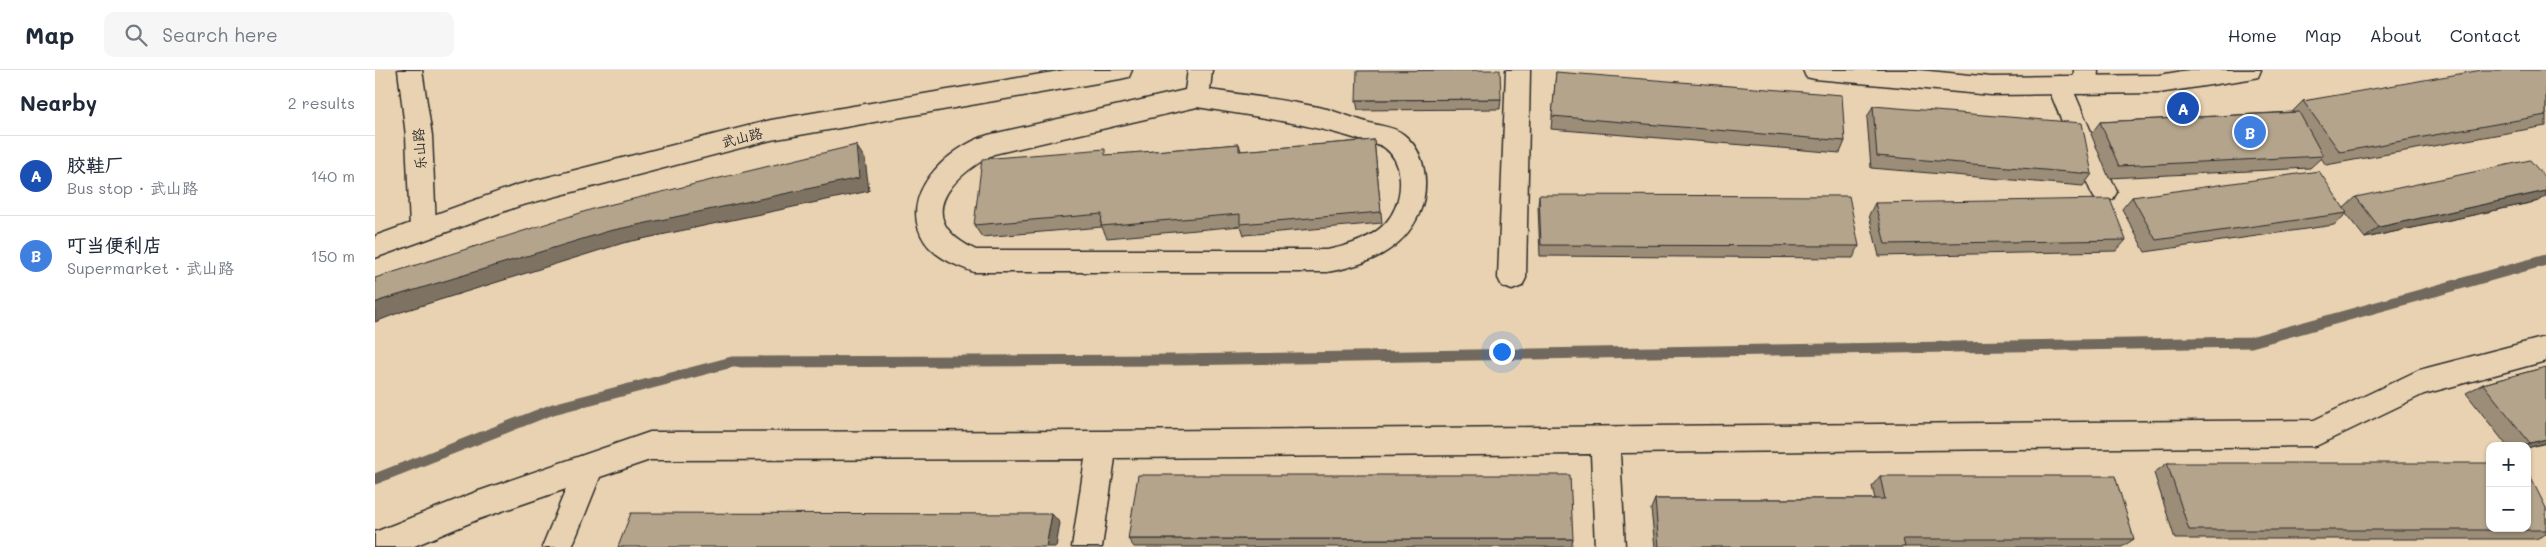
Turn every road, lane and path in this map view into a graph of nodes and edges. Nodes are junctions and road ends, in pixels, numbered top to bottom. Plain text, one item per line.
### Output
1 (410, 70) edge
2 (1120, 70) edge
3 (1200, 70) edge
4 (1518, 70) edge
5 (1815, 70) edge
6 (2249, 70) edge
7 (1900, 74) edge
8 (2085, 77) edge
9 (2059, 85) junction
10 (1197, 97) junction
11 (2104, 192) dead end
12 (423, 228) junction
13 (375, 247) edge
14 (1512, 278) dead end
15 (2546, 349) edge
16 (1605, 440) junction
17 (1102, 445) junction
18 (590, 466) junction
19 (376, 547) edge
20 (557, 547) edge
21 (1087, 547) edge
22 (1610, 547) edge

1 - 12 street, 乐山路
2 - 12 street, 武山路
3 - 10 street
4 - 14 street
5 - 7 street
6 - 8 street
7 - 9 street
8 - 9 street
9 - 11 street
10 - 10 street
12 - 13 street, 武山路
15 - 16 street
16 - 17 street
16 - 22 street
17 - 18 street
17 - 21 street
18 - 19 street
18 - 20 street

